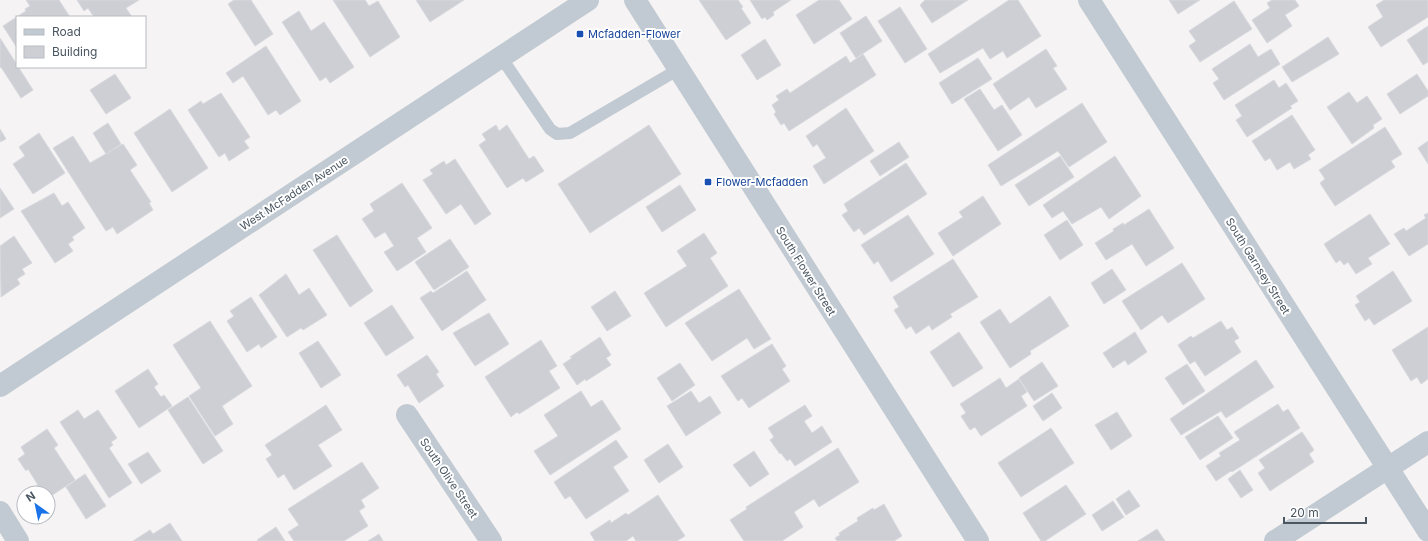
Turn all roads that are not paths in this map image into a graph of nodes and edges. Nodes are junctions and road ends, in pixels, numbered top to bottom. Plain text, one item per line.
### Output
1 (588, 0) edge
2 (635, 0) edge
3 (1089, 0) edge
4 (501, 57) junction
5 (679, 69) junction
6 (0, 386) edge
7 (407, 415) dead end
8 (1428, 442) edge
9 (1387, 468) junction
10 (0, 512) edge
11 (1428, 531) edge
12 (18, 541) edge
13 (491, 541) edge
14 (978, 541) edge
15 (1275, 541) edge

1 - 4 street, West McFadden Avenue
2 - 5 street, South Flower Street
3 - 9 street, South Garnsey Street
4 - 5 lane
4 - 6 street, West McFadden Avenue
5 - 14 street, South Flower Street
7 - 13 street, South Olive Street
8 - 9 street
9 - 11 street, South Garnsey Street
9 - 15 street
10 - 12 street

